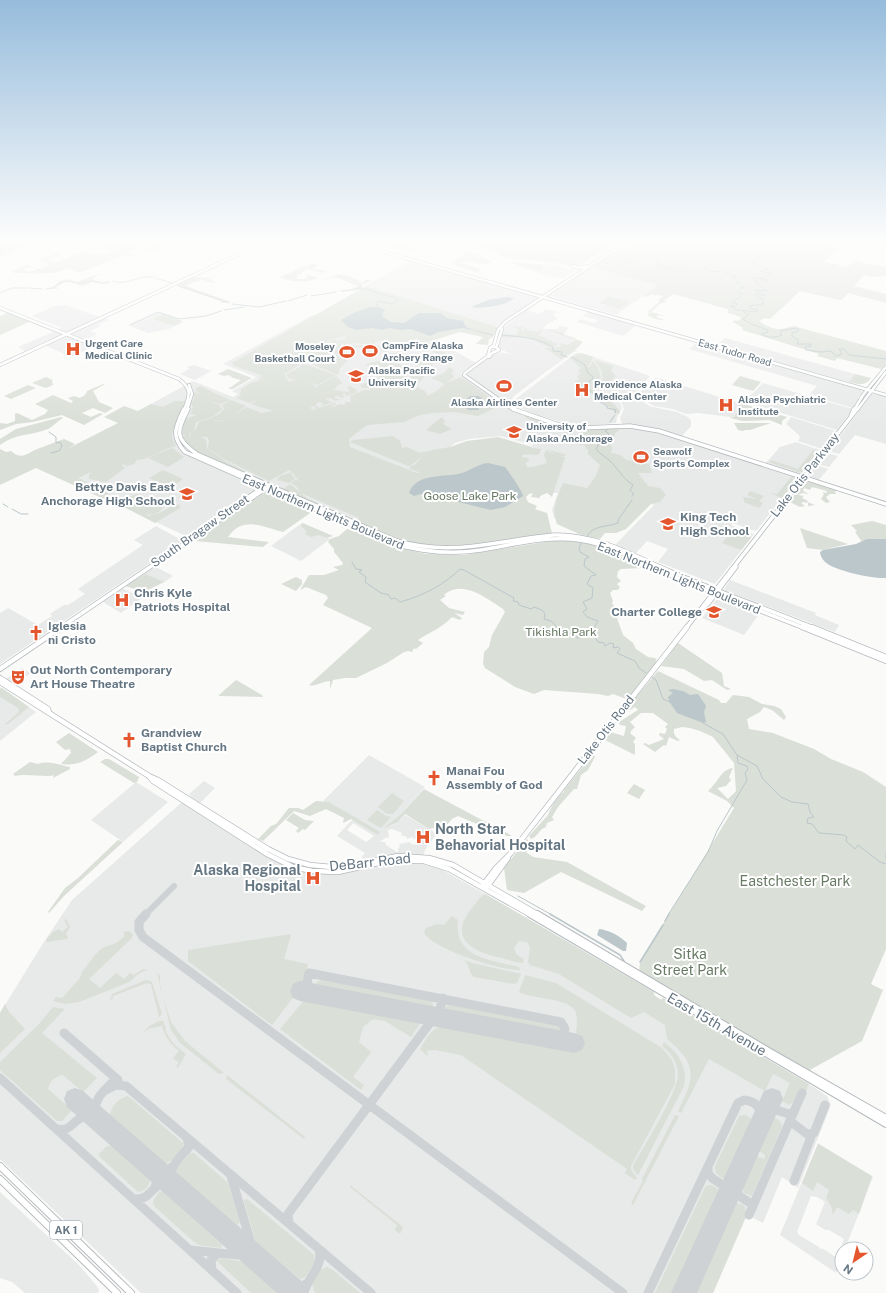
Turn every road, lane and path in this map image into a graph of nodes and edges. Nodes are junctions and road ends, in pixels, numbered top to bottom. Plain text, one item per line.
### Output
1 (131, 303) edge
2 (534, 303) edge
3 (535, 303) edge
4 (566, 303) edge
5 (566, 303) edge
6 (0, 307) edge
7 (67, 333) junction
8 (85, 341) junction
9 (91, 342) junction
10 (491, 348) junction
11 (498, 348) junction
12 (495, 351) junction
13 (0, 364) edge
14 (780, 364) junction
15 (886, 367) edge
16 (886, 372) edge
17 (465, 374) junction
18 (873, 382) junction
19 (862, 387) junction
20 (869, 391) junction
21 (886, 394) edge
22 (856, 409) junction
23 (733, 453) junction
24 (755, 462) junction
25 (765, 463) junction
26 (804, 477) junction
27 (267, 487) junction
28 (886, 504) edge
29 (325, 509) junction
30 (317, 510) junction
31 (759, 534) joint
32 (716, 591) junction
33 (886, 657) edge
34 (886, 661) edge
35 (0, 666) edge
36 (0, 669) edge
37 (0, 678) edge
38 (0, 682) edge
39 (49, 712) junction
40 (485, 887) junction
41 (886, 1118) edge
42 (886, 1124) edge
43 (0, 1166) edge
44 (0, 1179) edge
45 (117, 1293) edge
46 (131, 1293) edge

1 - 7 main road
2 - 10 main road
3 - 11 main road
4 - 14 main road, East Tudor Road
5 - 14 main road, East Tudor Road
6 - 7 main road, East Northern Lights Boulevard
7 - 8 main road, East Northern Lights Boulevard
7 - 9 main road, East Northern Lights Boulevard
7 - 13 main road
8 - 9 main road
8 - 27 main road, East Northern Lights Boulevard
9 - 27 main road, East Northern Lights Boulevard
10 - 11 main road
10 - 12 main road
10 - 17 main road
11 - 12 main road
12 - 17 main road
14 - 19 main road, East Tudor Road
14 - 20 main road, East Tudor Road
15 - 18 main road
16 - 20 main road
17 - 23 main road
18 - 19 main road
18 - 20 main road
19 - 20 main road, East Tudor Road
20 - 21 main road, East Tudor Road
20 - 21 main road, East Tudor Road
20 - 22 main road
20 - 22 main road
22 - 26 main road, Lake Otis Parkway
23 - 24 main road
23 - 25 main road
24 - 25 main road
24 - 26 main road
25 - 26 main road
26 - 28 main road
26 - 31 main road, Lake Otis Parkway
27 - 29 main road, East Northern Lights Boulevard
27 - 30 main road, East Northern Lights Boulevard
27 - 35 main road, South Bragaw Street
27 - 36 main road, South Bragaw Street
29 - 30 main road
29 - 32 main road, East Northern Lights Boulevard
30 - 32 main road, East Northern Lights Boulevard
31 - 32 main road, Lake Otis Road
32 - 33 main road, East Northern Lights Boulevard
32 - 34 main road, East Northern Lights Boulevard
32 - 40 main road, Lake Otis Road
37 - 39 main road, DeBarr Road
38 - 39 main road, DeBarr Road
39 - 40 main road, DeBarr Road
40 - 41 main road, East 15th Avenue
40 - 42 main road, East 15th Avenue
43 - 46 highway, AK 1
44 - 45 highway, AK 1

